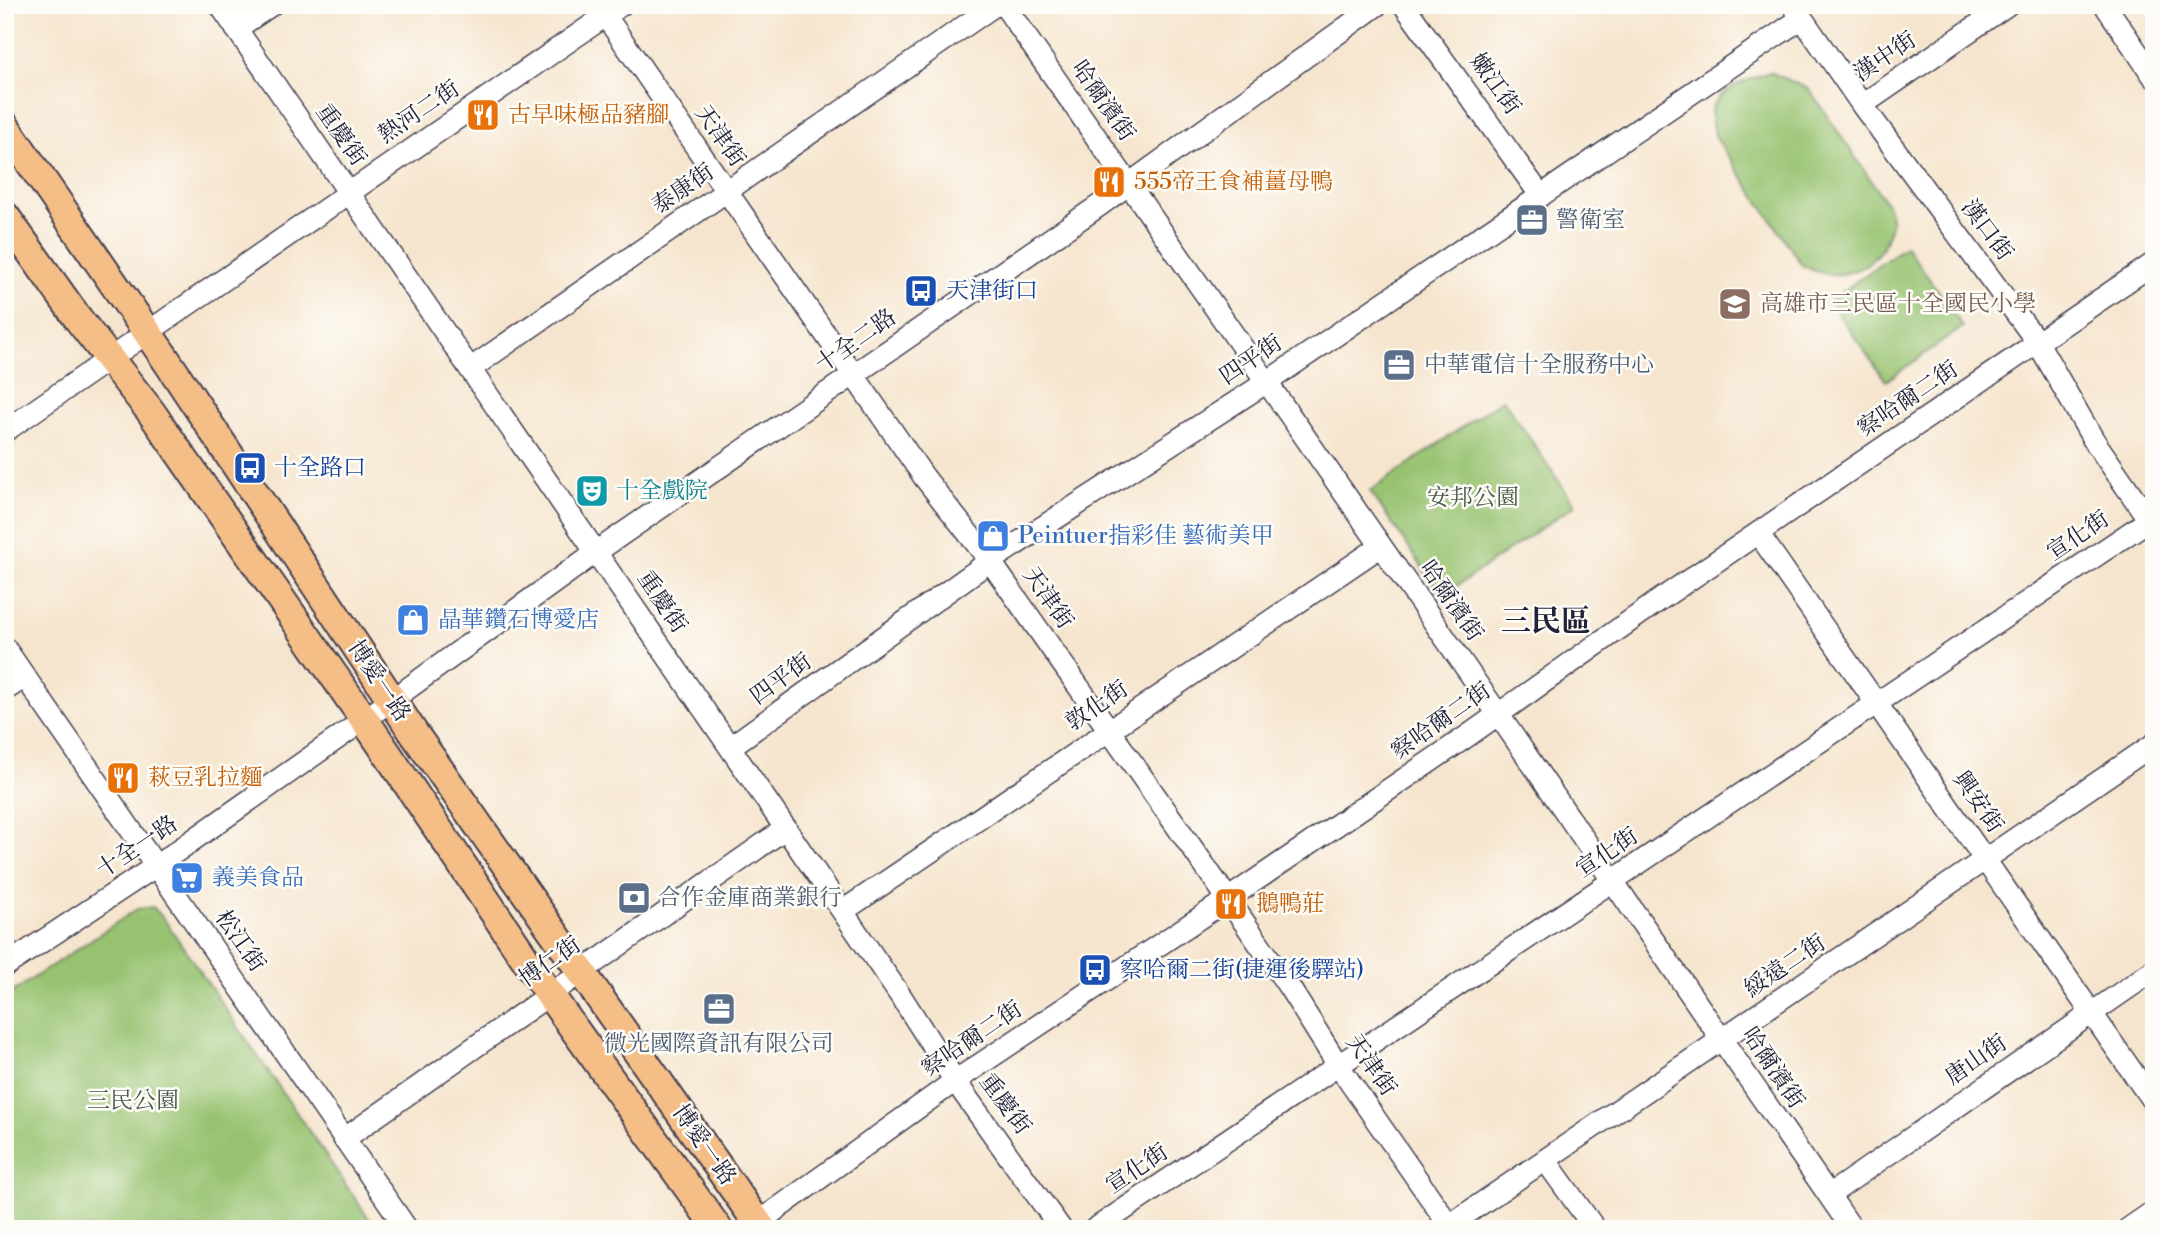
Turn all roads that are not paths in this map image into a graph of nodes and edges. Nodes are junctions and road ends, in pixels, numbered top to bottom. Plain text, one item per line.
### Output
1 (220, 5) edge
2 (271, 5) edge
3 (995, 5) edge
4 (1004, 5) edge
5 (1377, 5) edge
6 (1404, 5) edge
7 (2007, 5) edge
8 (2105, 5) edge
9 (608, 9) edge
10 (1797, 12) edge
11 (236, 29) junction
12 (2154, 76) edge
13 (1862, 105) junction
14 (5, 126) edge
15 (1129, 184) junction
16 (727, 191) junction
17 (349, 192) junction
18 (1541, 195) junction
19 (5, 216) edge
20 (2154, 263) edge
21 (148, 333) junction
22 (2038, 343) junction
23 (110, 359) junction
24 (470, 369) junction
25 (853, 374) junction
26 (1267, 382) junction
27 (5, 431) edge
28 (2151, 524) edge
29 (1758, 533) junction
30 (1381, 545) junction
31 (596, 552) junction
32 (990, 561) junction
33 (5, 648) edge
34 (25, 677) junction
35 (5, 690) edge
36 (392, 700) junction
37 (1877, 702) junction
38 (1499, 714) junction
39 (364, 719) junction
40 (1108, 731) junction
41 (2154, 744) edge
42 (730, 747) junction
43 (786, 828) junction
44 (1986, 860) junction
45 (156, 866) junction
46 (1612, 881) junction
47 (1228, 899) junction
48 (843, 911) junction
49 (5, 965) edge
50 (2154, 970) edge
51 (581, 972) junction
52 (550, 994) junction
53 (2091, 1012) junction
54 (1722, 1040) junction
55 (1338, 1065) junction
56 (955, 1081) junction
57 (2154, 1103) edge
58 (344, 1139) junction
59 (1546, 1161) junction
60 (1829, 1195) junction
61 (2154, 1211) edge
62 (757, 1227) edge
63 (1447, 1227) edge
64 (407, 1229) edge
65 (718, 1229) edge
66 (1061, 1229) edge
67 (1095, 1229) edge
68 (1595, 1229) edge
69 (1852, 1229) edge
70 (2128, 1229) edge

1 - 11 street, 重慶街
2 - 11 street
3 - 16 street, 泰康街
4 - 15 street, 哈爾濱街
5 - 15 street, 十全二路
6 - 18 street, 嫩江街
7 - 13 street, 漢中街
8 - 12 street
9 - 16 street, 天津街
9 - 17 street, 熱河二街
10 - 13 street, 漢口街
10 - 18 street, 四平街
11 - 17 street, 重慶街
13 - 22 street, 漢口街
14 - 21 main road, 博愛一路
15 - 25 street, 十全二路
15 - 26 street, 哈爾濱街
16 - 24 street, 泰康街
16 - 25 street, 天津街
17 - 21 street, 熱河二街
17 - 24 street, 重慶街
18 - 26 street, 四平街
19 - 23 main road, 博愛一路
20 - 22 street, 察哈爾二街
21 - 23 street, 熱河二街
21 - 36 main road, 博愛一路
22 - 28 street, 漢口街
22 - 29 street, 察哈爾二街
23 - 27 street, 熱河二街
23 - 39 main road, 博愛一路
24 - 31 street, 重慶街
25 - 31 street, 十全二路
25 - 32 street, 天津街
26 - 30 street, 哈爾濱街
26 - 32 street, 四平街
28 - 37 street, 宣化街
29 - 37 street, 興安街
29 - 38 street, 察哈爾二街
30 - 38 street, 哈爾濱街
30 - 40 street, 敦化街
31 - 36 street, 十全二路
31 - 42 street, 重慶街
32 - 40 street, 天津街
32 - 42 street, 四平街
33 - 34 street, 松江街
34 - 35 street
34 - 45 street, 松江街
36 - 39 street, 十全二路
36 - 51 main road, 博愛一路
37 - 44 street, 興安街
37 - 46 street, 宣化街
38 - 46 street, 哈爾濱街
38 - 47 street, 察哈爾二街
39 - 45 street, 十全一路
39 - 52 main road, 博愛一路
40 - 47 street, 天津街
40 - 48 street, 敦化街
41 - 44 street, 綏遠二街
42 - 43 street, 重慶街
43 - 48 street, 重慶街
43 - 51 street, 博仁街
44 - 53 street, 興安街
44 - 54 street, 綏遠二街
45 - 49 street, 十全一路
45 - 58 street, 松江街
46 - 54 street, 哈爾濱街
46 - 55 street, 宣化街
47 - 55 street, 天津街
47 - 56 street, 察哈爾二街
48 - 56 street, 重慶街
50 - 53 street, 唐山街
51 - 52 street, 博仁街
51 - 62 main road, 博愛一路
52 - 58 street, 博仁街
52 - 65 main road, 博愛一路
53 - 57 street, 興安街
53 - 60 street, 唐山街
54 - 59 street, 綏遠二街
54 - 60 street, 哈爾濱街
55 - 63 street, 天津街
55 - 67 street, 宣化街
56 - 62 street, 察哈爾二街
56 - 66 street, 重慶街
58 - 64 street, 松江街
59 - 63 street, 綏遠二街
59 - 68 street
60 - 69 street, 哈爾濱街
61 - 70 street

